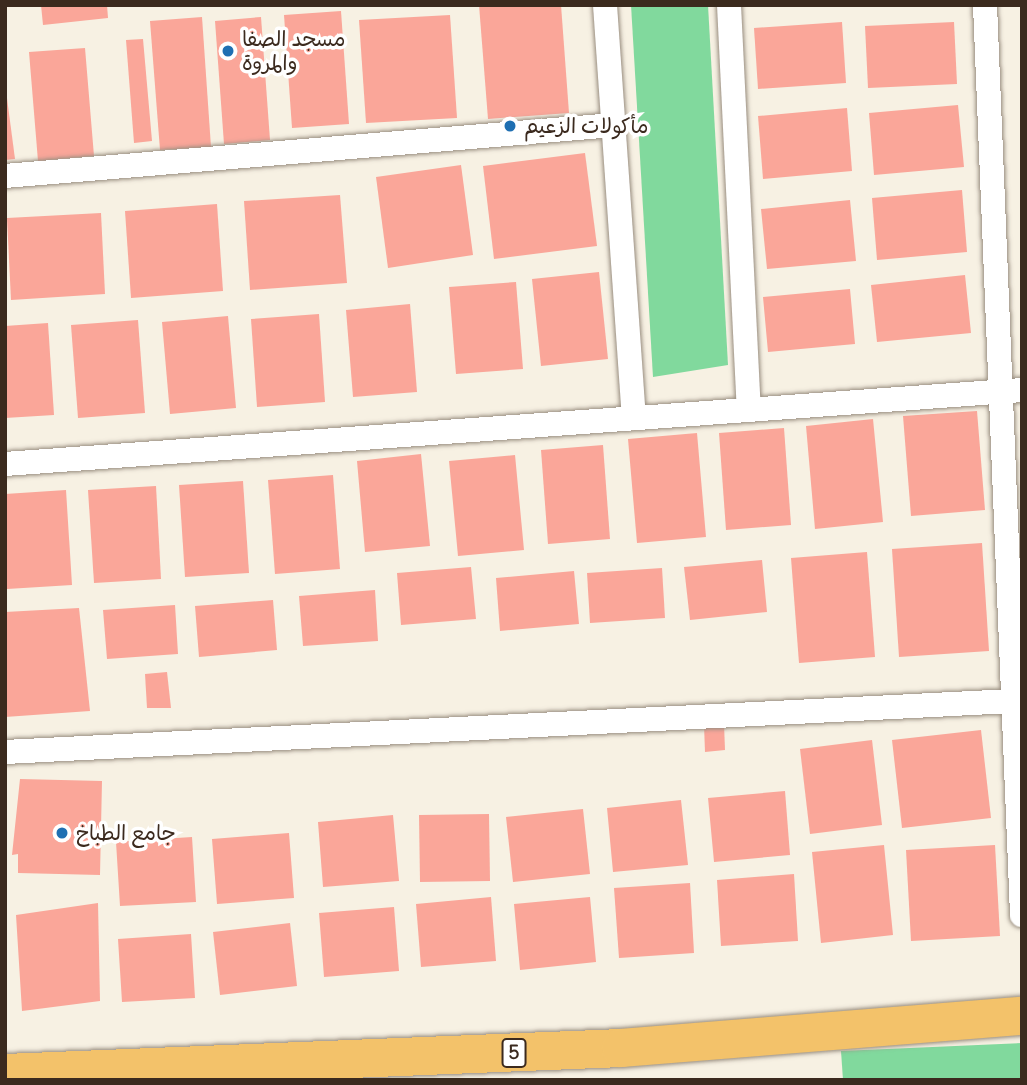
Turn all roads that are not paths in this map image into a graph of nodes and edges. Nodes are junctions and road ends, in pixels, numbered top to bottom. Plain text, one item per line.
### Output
1 (605, 5) edge
2 (729, 5) edge
3 (985, 5) edge
4 (614, 125) junction
5 (5, 176) edge
6 (1011, 390) edge
7 (749, 409) junction
8 (634, 418) junction
9 (5, 464) edge
10 (1013, 701) junction
11 (5, 752) edge
12 (1022, 915) edge
13 (1022, 1016) edge
14 (621, 1048) junction
15 (5, 1073) edge
16 (424, 1080) edge

1 - 4 street
2 - 7 street
3 - 6 street
4 - 5 street
4 - 8 street
6 - 7 street
6 - 10 street
7 - 8 street
8 - 9 street
10 - 11 street
10 - 12 street
13 - 14 highway, 5
14 - 15 highway, 5
14 - 16 highway, 5

